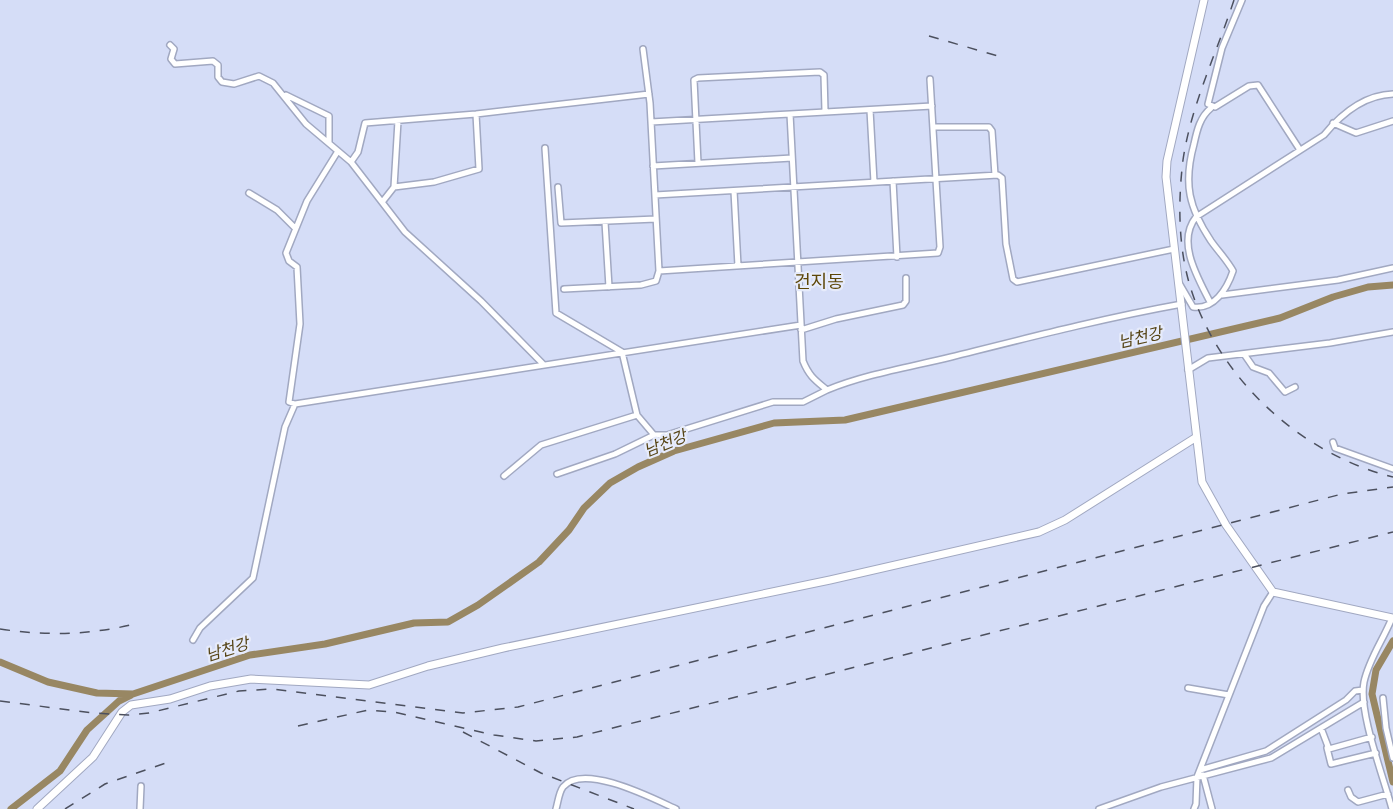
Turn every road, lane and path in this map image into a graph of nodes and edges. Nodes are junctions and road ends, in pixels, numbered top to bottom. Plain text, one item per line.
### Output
1 (1204, 0) edge
2 (1242, 0) edge
3 (170, 45) dead end
4 (643, 48) dead end
5 (930, 79) dead end
6 (278, 88) junction
7 (649, 93) junction
8 (1393, 94) edge
9 (932, 106) junction
10 (1211, 108) junction
11 (870, 110) junction
12 (825, 111) junction
13 (476, 114) junction
14 (790, 114) junction
15 (696, 119) junction
16 (398, 121) junction
17 (1393, 121) edge
18 (651, 122) junction
19 (1333, 123) junction
20 (934, 127) junction
21 (328, 142) junction
22 (545, 148) dead end
23 (1300, 150) junction
24 (338, 151) junction
25 (792, 158) junction
26 (351, 162) junction
27 (698, 163) junction
28 (653, 166) junction
29 (995, 175) junction
30 (936, 178) junction
31 (893, 181) junction
32 (874, 182) junction
33 (394, 187) junction
34 (558, 187) dead end
35 (794, 187) junction
36 (734, 191) junction
37 (249, 193) dead end
38 (655, 195) junction
39 (383, 201) junction
40 (1196, 217) junction
41 (656, 219) junction
42 (605, 222) junction
43 (294, 228) junction
44 (1174, 249) junction
45 (897, 257) junction
46 (798, 262) junction
47 (738, 266) junction
48 (1393, 268) edge
49 (659, 271) junction
50 (906, 278) dead end
51 (1179, 283) junction
52 (609, 287) junction
53 (564, 289) dead end
54 (1222, 295) junction
55 (1210, 302) junction
56 (1183, 308) junction
57 (801, 327) junction
58 (1393, 332) edge
59 (622, 352) junction
60 (1244, 354) junction
61 (543, 364) junction
62 (1188, 370) junction
63 (1295, 387) dead end
64 (827, 390) junction
65 (295, 404) junction
66 (637, 415) junction
67 (654, 435) junction
68 (1195, 438) junction
69 (1333, 442) dead end
70 (1179, 448) junction
71 (1198, 456) junction
72 (1393, 469) edge
73 (557, 474) dead end
74 (504, 476) dead end
75 (1273, 592) junction
76 (1388, 617) edge
77 (193, 640) dead end
78 (1188, 688) dead end
79 (1363, 690) junction
80 (1229, 695) junction
81 (1383, 698) dead end
82 (1364, 702) junction
83 (1393, 714) edge
84 (1385, 715) junction
85 (1321, 728) junction
86 (1297, 732) junction
87 (1372, 737) junction
88 (1302, 740) junction
89 (1391, 741) edge
90 (1327, 748) junction
91 (1376, 753) junction
92 (1393, 758) edge
93 (1200, 774) junction
94 (141, 786) dead end
95 (1348, 790) dead end
96 (1388, 794) junction
97 (1392, 804) edge
98 (37, 809) edge
99 (140, 809) edge
100 (556, 809) edge
101 (676, 809) edge
102 (1099, 809) edge
103 (1194, 809) edge
104 (1212, 809) edge

1 - 44 main road
2 - 10 street
3 - 6 street
4 - 7 street
5 - 9 street
6 - 21 street
6 - 21 street
7 - 13 street
7 - 18 street
8 - 19 street
9 - 11 street
9 - 20 street
10 - 23 street
10 - 40 street
11 - 12 street
11 - 32 street
12 - 14 street
12 - 15 street
13 - 16 street
13 - 33 street
14 - 15 street
14 - 25 street
15 - 18 street
15 - 27 street
16 - 26 street
16 - 33 street
17 - 19 street
18 - 28 street
19 - 23 street
20 - 29 street
20 - 30 street
21 - 24 street
22 - 59 street
23 - 40 street
24 - 26 street
24 - 43 street
25 - 27 street
25 - 35 street
26 - 39 street
27 - 28 street
28 - 38 street
29 - 30 street
29 - 44 street
30 - 31 street
30 - 45 street
31 - 32 street
31 - 45 street
32 - 35 street
33 - 39 street
34 - 42 street
35 - 36 street
35 - 46 street
36 - 38 street
36 - 47 street
37 - 43 street
38 - 41 street
39 - 61 street
40 - 54 street
40 - 55 street
41 - 42 street
41 - 49 street
42 - 52 street
43 - 65 street
44 - 51 main road
45 - 46 street
46 - 47 street
46 - 57 street
47 - 49 street
48 - 54 street
49 - 52 street
50 - 57 street
51 - 55 street
51 - 56 main road
52 - 53 street
54 - 55 street
56 - 62 main road
56 - 64 street
57 - 59 street
57 - 64 street
58 - 60 street
59 - 61 street
59 - 66 street
60 - 62 street
60 - 63 street
61 - 65 street
62 - 68 main road
64 - 67 street
65 - 77 street
66 - 67 street
66 - 74 street
67 - 73 street
68 - 70 main road
68 - 71 main road
69 - 72 street
70 - 71 main road
70 - 98 main road
71 - 75 main road
75 - 76 main road
75 - 80 street
76 - 79 street
78 - 80 street
79 - 82 street
79 - 86 street
80 - 93 street
81 - 84 street
82 - 85 street
82 - 87 street
83 - 84 street
84 - 89 street
85 - 88 street
85 - 90 street
86 - 88 street
86 - 93 street
87 - 90 street
87 - 91 street
88 - 93 street
89 - 92 street
90 - 91 street
91 - 96 street
93 - 102 street
93 - 103 street
93 - 104 street
94 - 99 street
95 - 96 street
96 - 97 street
100 - 101 street

